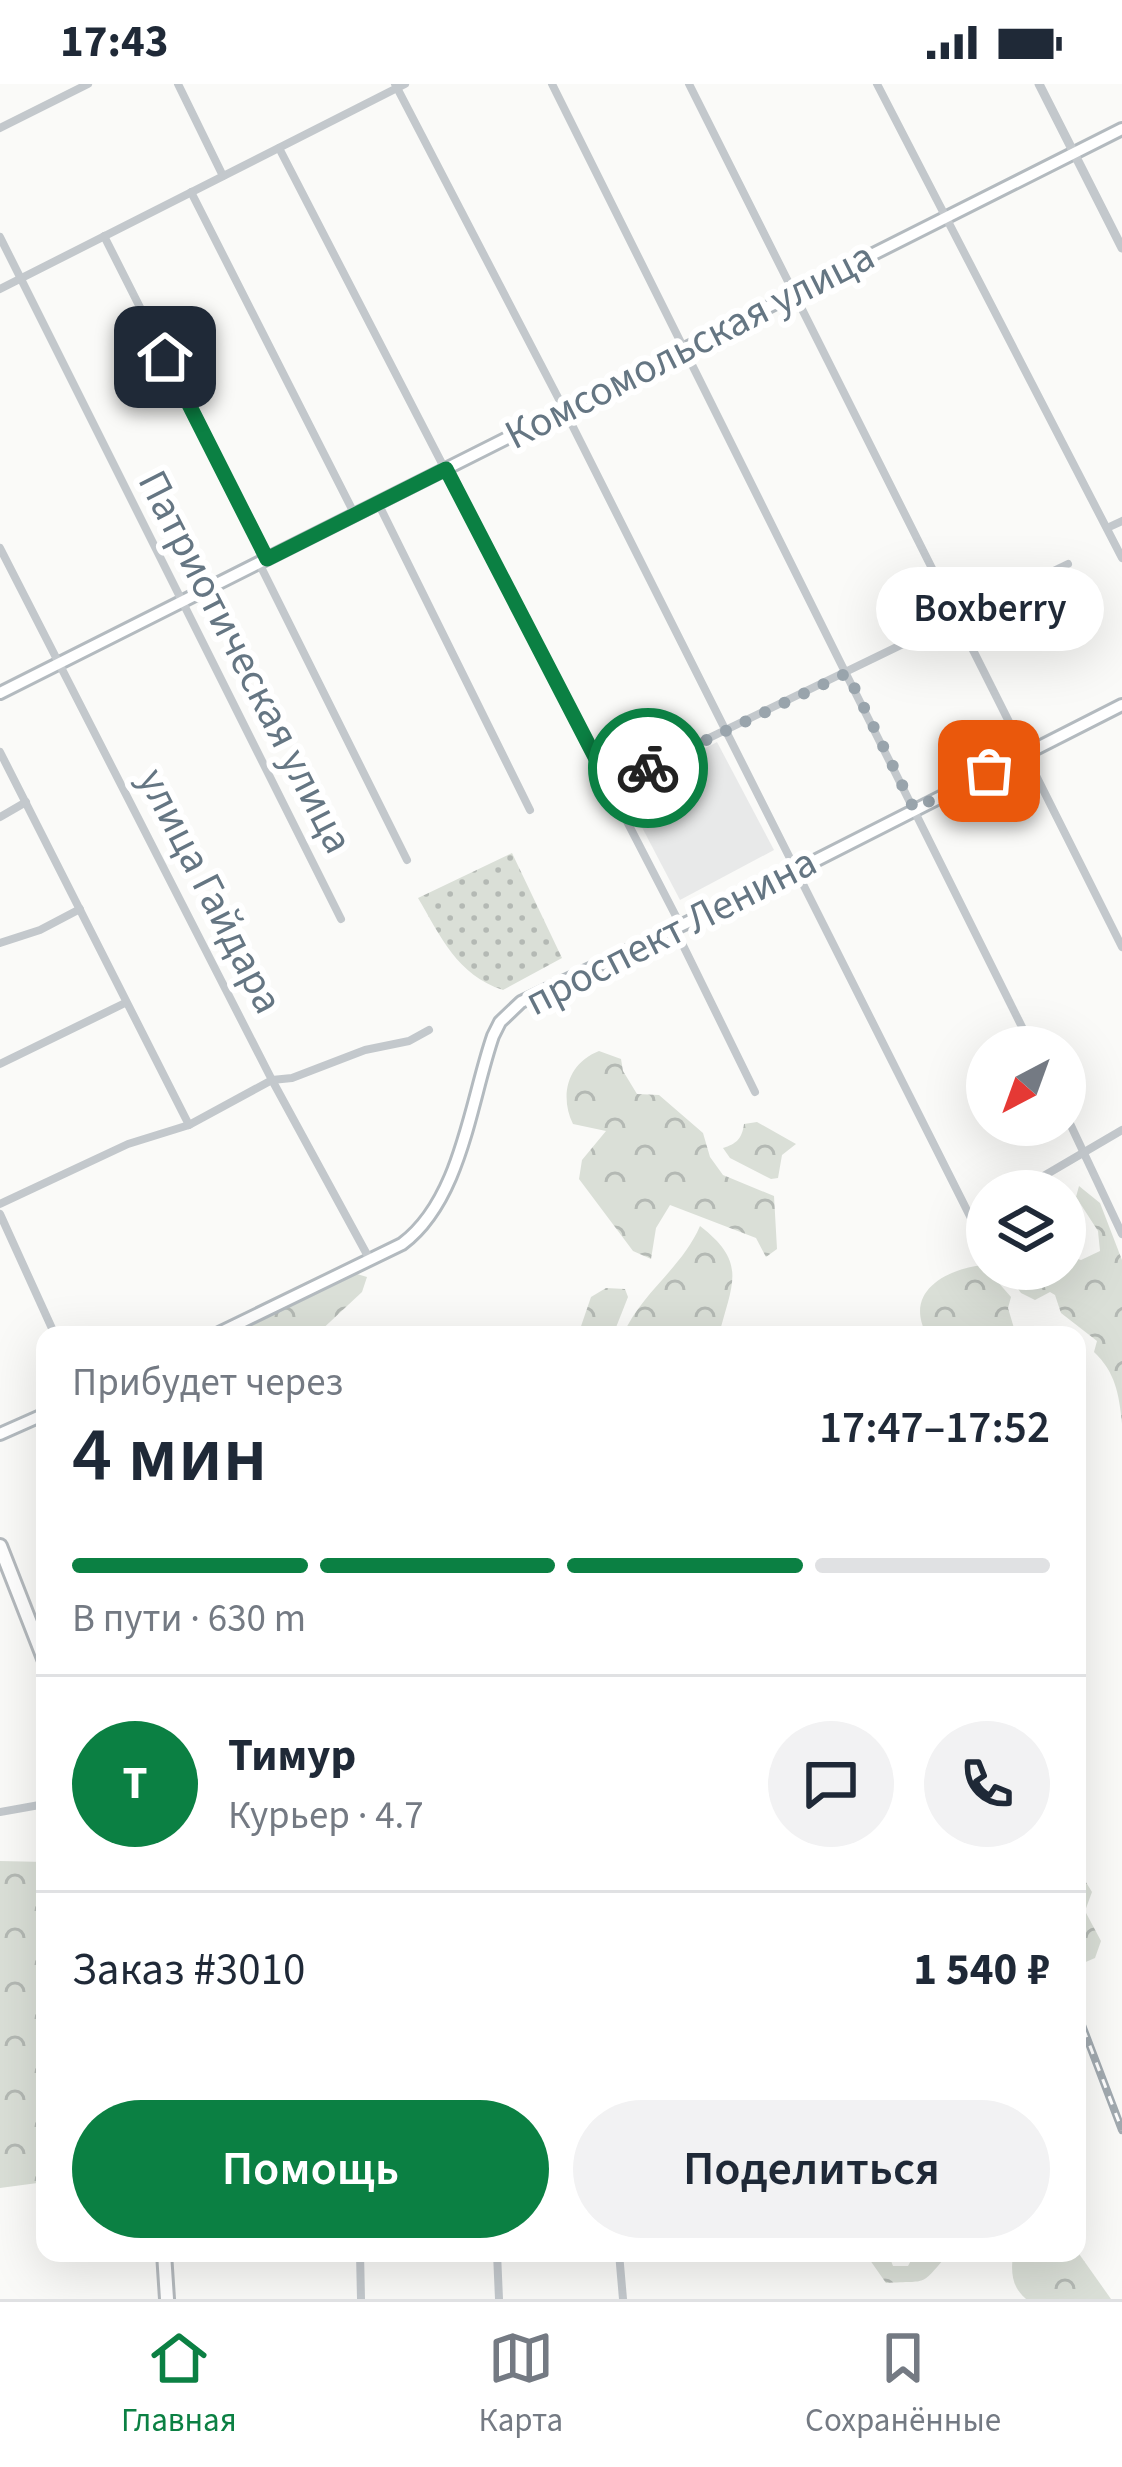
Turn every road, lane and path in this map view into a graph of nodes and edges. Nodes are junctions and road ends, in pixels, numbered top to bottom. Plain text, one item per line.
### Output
1 (88, 84) edge
2 (178, 84) edge
3 (552, 84) edge
4 (689, 84) edge
5 (877, 84) edge
6 (1039, 84) edge
7 (399, 85) edge
8 (0, 128) edge
9 (1122, 129) edge
10 (280, 148) junction
11 (1073, 154) junction
12 (223, 176) junction
13 (191, 192) junction
14 (946, 219) junction
15 (104, 236) junction
16 (0, 237) edge
17 (1122, 248) edge
18 (20, 278) junction
19 (0, 289) edge
20 (797, 292) junction
21 (685, 349) junction
22 (564, 409) junction
23 (446, 469) junction
24 (378, 503) junction
25 (355, 515) junction
26 (1122, 521) edge
27 (1107, 528) junction
28 (0, 548) edge
29 (1122, 558) edge
30 (263, 561) junction
31 (1068, 564) dead end
32 (181, 602) junction
33 (958, 620) junction
34 (59, 663) junction
35 (847, 673) junction
36 (0, 693) edge
37 (1122, 705) edge
38 (726, 731) junction
39 (0, 752) edge
40 (1026, 752) junction
41 (610, 786) junction
42 (26, 802) junction
43 (914, 809) junction
44 (530, 811) dead end
45 (0, 817) edge
46 (406, 860) dead end
47 (797, 870) junction
48 (80, 909) junction
49 (341, 919) dead end
50 (678, 927) junction
51 (0, 944) edge
52 (1122, 946) edge
53 (125, 1003) junction
54 (1022, 1026) edge
55 (429, 1030) dead end
56 (0, 1064) edge
57 (272, 1080) junction
58 (755, 1092) dead end
59 (189, 1125) junction
60 (1122, 1130) edge
61 (1081, 1146) edge
62 (1083, 1150) junction
63 (1051, 1170) edge
64 (0, 1204) edge
65 (966, 1208) edge
66 (0, 1214) edge
67 (1122, 1234) edge
68 (370, 1260) junction
69 (51, 1326) edge
70 (236, 1326) edge
71 (36, 1418) edge
72 (0, 1434) edge
73 (0, 1546) edge
74 (36, 1637) edge
75 (36, 1806) edge
76 (0, 1812) edge
77 (165, 2262) edge
78 (360, 2262) edge
79 (497, 2262) edge
80 (620, 2262) edge
81 (167, 2299) edge
82 (362, 2299) edge
83 (499, 2299) edge
84 (623, 2299) edge

1 - 8 street
2 - 12 street
3 - 21 street
4 - 20 street
5 - 14 street
6 - 11 street
7 - 10 street
7 - 22 street
9 - 11 main road, Комсомольская улица
10 - 12 street
10 - 23 street
11 - 14 main road, Комсомольская улица
11 - 17 street
12 - 13 street
13 - 15 street
13 - 25 street
14 - 20 main road, Комсомольская улица
14 - 27 street
15 - 18 street
15 - 30 street
16 - 18 street, Патриотическая улица
18 - 19 street
18 - 32 street, Патриотическая улица
20 - 21 main road, Комсомольская улица
20 - 33 street
21 - 22 main road, Комсомольская улица
21 - 35 street
22 - 23 main road, Комсомольская улица
22 - 38 street
23 - 24 main road, Комсомольская улица
23 - 41 street
24 - 25 main road, Комсомольская улица
24 - 44 street
25 - 30 main road, Комсомольская улица
26 - 27 street
27 - 29 street
28 - 34 street, улица Гайдара
30 - 32 main road, Комсомольская улица
30 - 46 street
31 - 33 street
32 - 34 main road, Комсомольская улица
32 - 49 street, Патриотическая улица
33 - 35 street
33 - 40 street
34 - 36 main road, Комсомольская улица
34 - 57 street, улица Гайдара
35 - 38 street
35 - 43 street
37 - 40 main road, проспект Ленина
38 - 41 street
38 - 47 street
39 - 42 street
40 - 43 main road, проспект Ленина
40 - 52 street
41 - 50 street
42 - 45 street
42 - 48 street
43 - 47 main road, проспект Ленина
43 - 54 street
47 - 50 main road, проспект Ленина
47 - 65 street
48 - 51 street
48 - 53 street
50 - 58 street
50 - 68 main road, проспект Ленина
53 - 56 street
53 - 59 street
55 - 57 street
57 - 59 street
57 - 68 street, улица Гайдара
59 - 64 street
60 - 62 street
61 - 62 street
62 - 63 street
62 - 67 street
66 - 69 street
68 - 70 main road, проспект Ленина
71 - 72 main road
73 - 74 highway
75 - 76 street
77 - 81 highway
78 - 82 street
79 - 83 street
80 - 84 street

